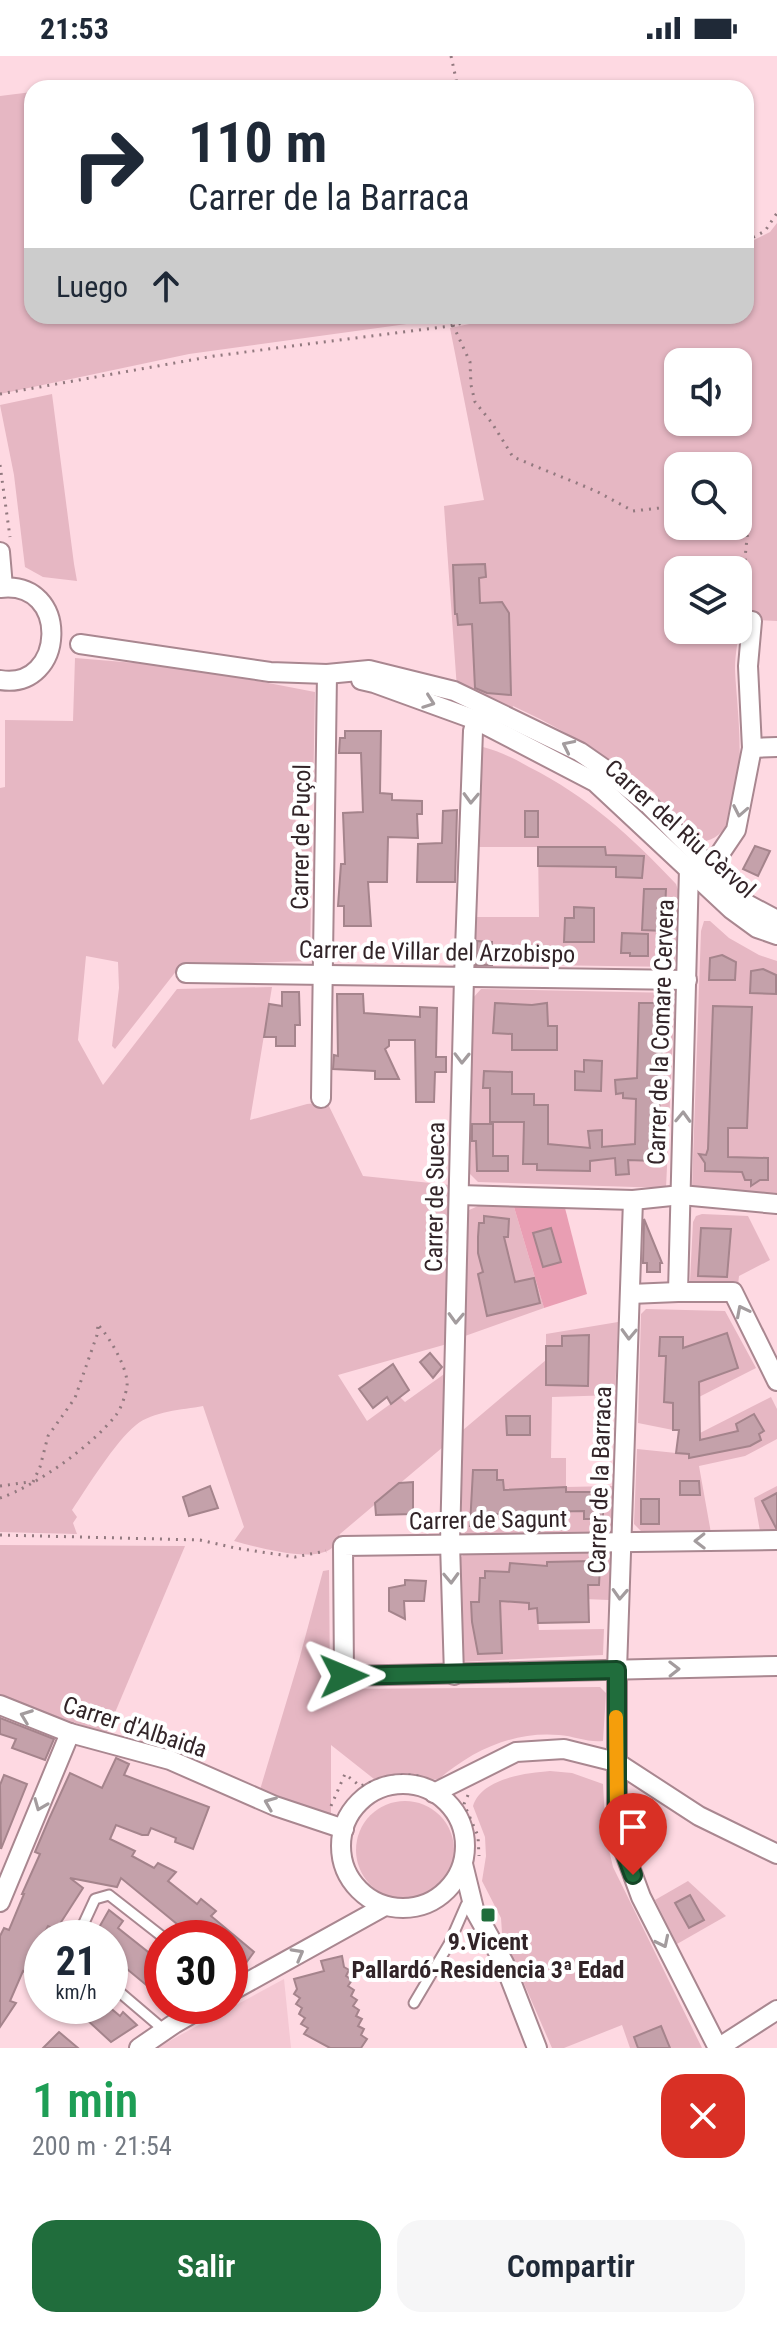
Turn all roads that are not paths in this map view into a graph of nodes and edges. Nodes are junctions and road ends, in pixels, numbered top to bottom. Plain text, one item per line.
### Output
1 (5, 544) edge
2 (1, 587) edge
3 (53, 631) junction
4 (80, 644) junction
5 (750, 644) edge
6 (49, 653) junction
7 (327, 674) junction
8 (0, 680) edge
9 (476, 720) junction
10 (777, 747) edge
11 (752, 748) junction
12 (711, 867) junction
13 (689, 869) junction
14 (777, 920) edge
15 (777, 935) edge
16 (186, 973) dead end
17 (323, 975) junction
18 (464, 977) junction
19 (687, 980) junction
20 (321, 1098) dead end
21 (459, 1195) junction
22 (681, 1195) junction
23 (633, 1200) junction
24 (777, 1204) edge
25 (678, 1292) junction
26 (630, 1294) junction
27 (777, 1381) edge
28 (777, 1540) edge
29 (623, 1542) junction
30 (450, 1543) junction
31 (777, 1666) edge
32 (617, 1670) junction
33 (454, 1675) junction
34 (0, 1705) edge
35 (70, 1733) junction
36 (616, 1762) junction
37 (467, 1774) junction
38 (434, 1793) junction
39 (452, 1808) junction
40 (344, 1829) junction
41 (777, 1854) edge
42 (463, 1864) junction
43 (442, 1895) junction
44 (0, 1902) edge
45 (385, 1906) junction
46 (470, 1907) junction
47 (85, 1920) edge
48 (144, 1922) edge
49 (248, 1982) edge
50 (128, 1999) edge
51 (414, 2003) dead end
52 (777, 2010) edge
53 (174, 2024) edge
54 (164, 2030) junction
55 (139, 2048) edge
56 (537, 2048) edge
57 (718, 2048) edge

1 - 2 street
2 - 3 street
3 - 4 street, Carrer del Riu Cèrvol
3 - 6 street
4 - 6 street, Carrer del Riu Cèrvol
4 - 7 street, Carrer del Riu Cèrvol
5 - 11 street
6 - 8 street
7 -> 9 street, Carrer del Riu Cèrvol
12 -> 7 street, Carrer del Riu Cèrvol
7 - 17 street, Carrer de Puçol
9 - 13 street, Carrer del Riu Cèrvol
9 -> 18 street, Carrer de Sueca
10 - 11 street
11 -> 12 street
12 - 14 street, Carrer del Riu Cèrvol
13 - 15 street, Carrer del Riu Cèrvol
13 - 19 street, Carrer de la Comare Cervera
16 - 17 street, Carrer de Villar del Arzobispo
17 - 18 street, Carrer de Villar del Arzobispo
17 - 20 street, Carrer de Puçol
18 - 19 street, Carrer de Villar del Arzobispo
18 -> 21 street, Carrer de Sueca
22 -> 19 street, Carrer de la Comare Cervera
21 - 23 street
21 -> 30 street, Carrer de Sueca
22 - 23 street
22 - 24 street
22 - 25 street, Carrer de la Comare Cervera
23 - 26 street, Carrer de la Barraca
25 - 26 street
27 -> 25 street
26 -> 29 street, Carrer de la Barraca
28 -> 29 street, Carrer de Sagunt
29 - 30 street, Carrer de Sagunt
29 -> 32 street, Carrer de la Barraca
30 -> 33 street, Carrer de Sueca
30 - 33 street, Carrer de Sagunt
32 -> 31 street
32 - 33 street
32 - 36 street, Carrer de la Barraca
35 -> 34 street, Carrer d'Albaida
40 -> 35 street, Carrer d'Albaida
35 -> 44 street
36 - 37 street
36 - 41 street
36 -> 57 street, Carrer de la Barraca
37 - 38 street
37 - 39 street
38 - 39 street
38 - 40 street
39 - 42 street
40 - 45 street
42 - 43 street
42 - 46 street
43 - 45 street
43 - 46 street
49 -> 45 street
46 - 51 lane
46 - 56 street
47 - 48 lane
50 - 54 lane
52 - 57 street
53 - 54 street
54 - 55 street

